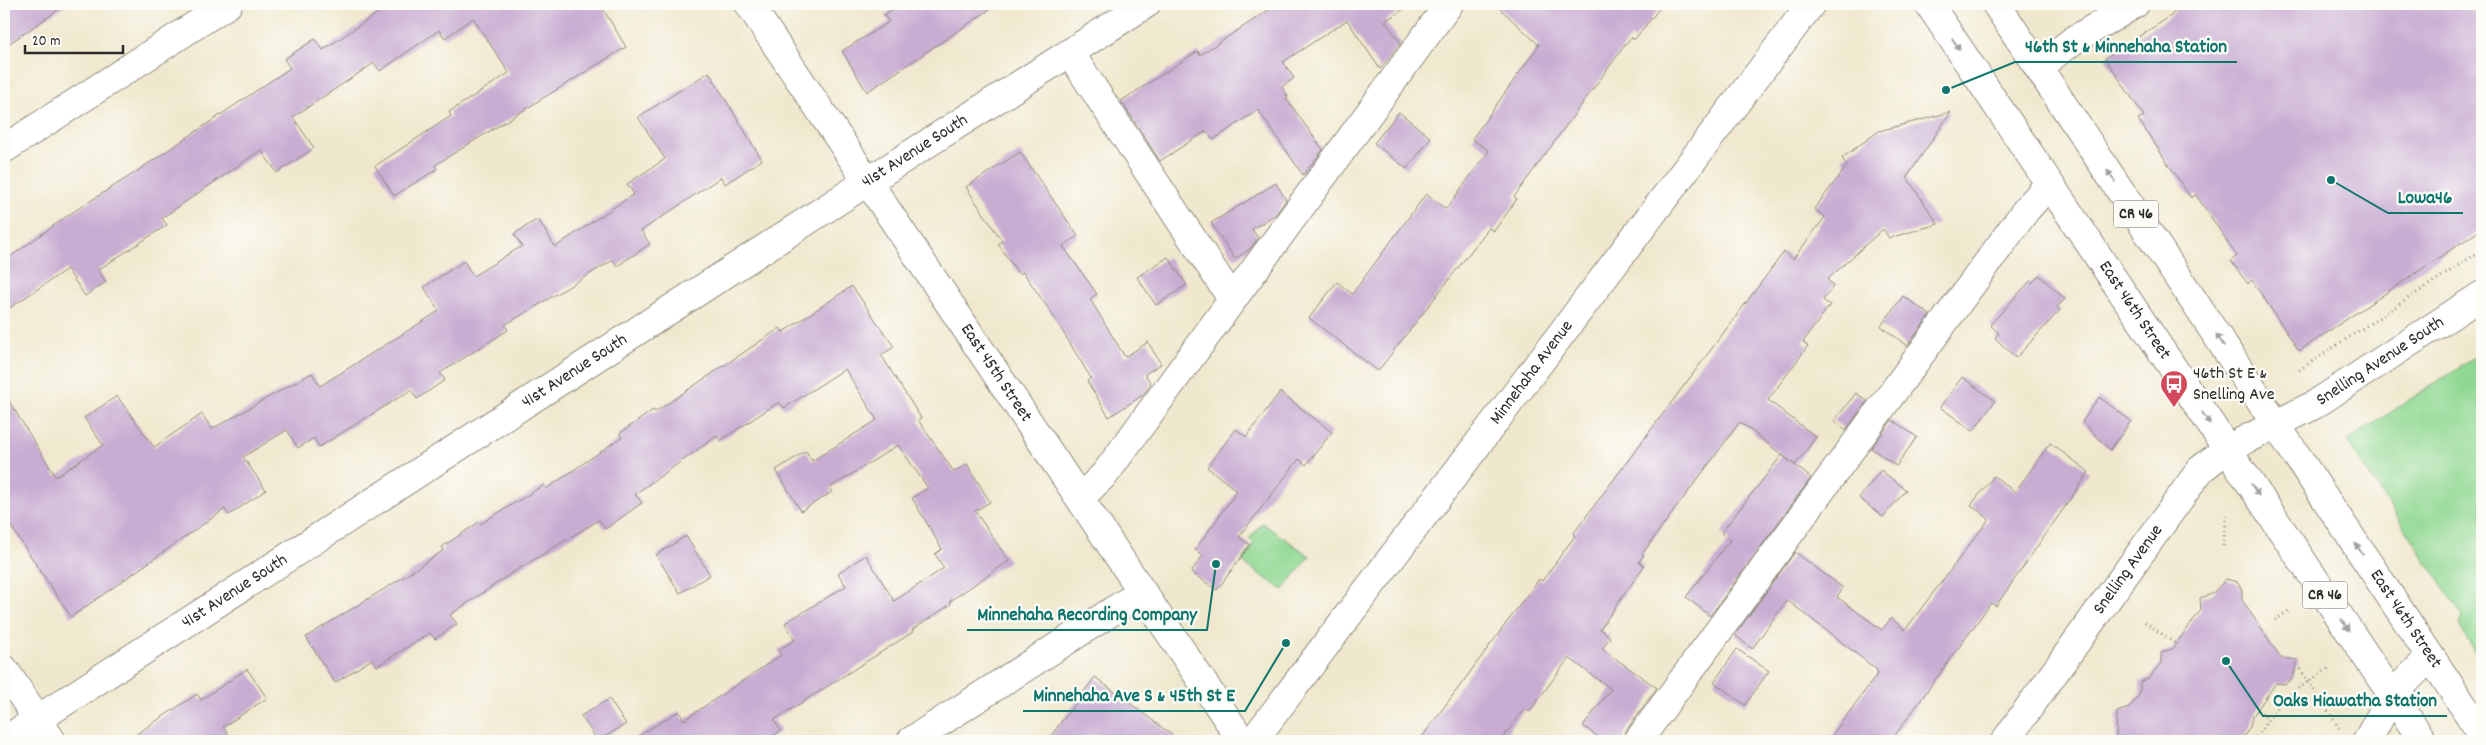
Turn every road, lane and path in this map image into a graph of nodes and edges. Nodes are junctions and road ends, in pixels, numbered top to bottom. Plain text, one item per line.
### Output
1 (228, 4) edge
2 (749, 4) edge
3 (1146, 4) edge
4 (1450, 4) edge
5 (1812, 4) edge
6 (1929, 4) edge
7 (1996, 4) edge
8 (2135, 4) edge
9 (1070, 53) junction
10 (2038, 67) junction
11 (4, 149) edge
12 (867, 182) junction
13 (2050, 184) junction
14 (2482, 250) edge
15 (2482, 294) edge
16 (1232, 299) junction
17 (2299, 370) dead end
18 (2277, 425) junction
19 (2227, 449) junction
20 (1080, 498) junction
21 (2227, 512) dead end
22 (2223, 546) dead end
23 (1142, 592) junction
24 (2291, 609) dead end
25 (2275, 620) dead end
26 (2145, 622) dead end
27 (2176, 644) dead end
28 (2430, 656) junction
29 (2329, 668) dead end
30 (2300, 669) dead end
31 (4, 670) edge
32 (2308, 681) junction
33 (2392, 695) junction
34 (2257, 710) dead end
35 (2269, 719) junction
36 (45, 730) edge
37 (2482, 734) edge
38 (2355, 738) edge
39 (4, 741) edge
40 (911, 741) edge
41 (1242, 741) edge
42 (1253, 741) edge
43 (1638, 741) edge
44 (2004, 741) edge
45 (2253, 741) edge
46 (2423, 741) edge

1 - 11 street
2 - 12 street, East 45th Street
3 - 9 street, 41st Avenue South
4 - 16 street
5 - 42 street, Minnehaha Avenue
6 -> 13 street, East 46th Street / CR 46
7 - 10 street, East 46th Street / CR 46
8 - 10 street
9 - 12 street, 41st Avenue South
9 - 16 street
18 -> 10 street, East 46th Street / CR 46
12 - 20 street, East 45th Street
12 - 36 street, 41st Avenue South
13 -> 19 street, East 46th Street / CR 46
13 - 43 street
14 - 17 path
15 - 18 street, Snelling Avenue South
16 - 20 street
18 - 19 street, Snelling Avenue
28 -> 18 street, East 46th Street / CR 46
19 -> 33 street, East 46th Street / CR 46
19 - 44 street, Snelling Avenue
20 - 23 street, East 45th Street
21 - 22 path
23 - 40 street
23 - 41 street, East 45th Street
24 - 25 path
26 - 27 path
28 - 33 street
28 - 37 street, East 46th Street / CR 46
29 - 32 path
30 - 32 path
31 - 36 street
32 - 35 path
32 - 38 path
33 - 38 street
33 - 46 street, East 46th Street / CR 46
34 - 35 path
35 - 45 path
36 - 39 street, 41st Avenue South

